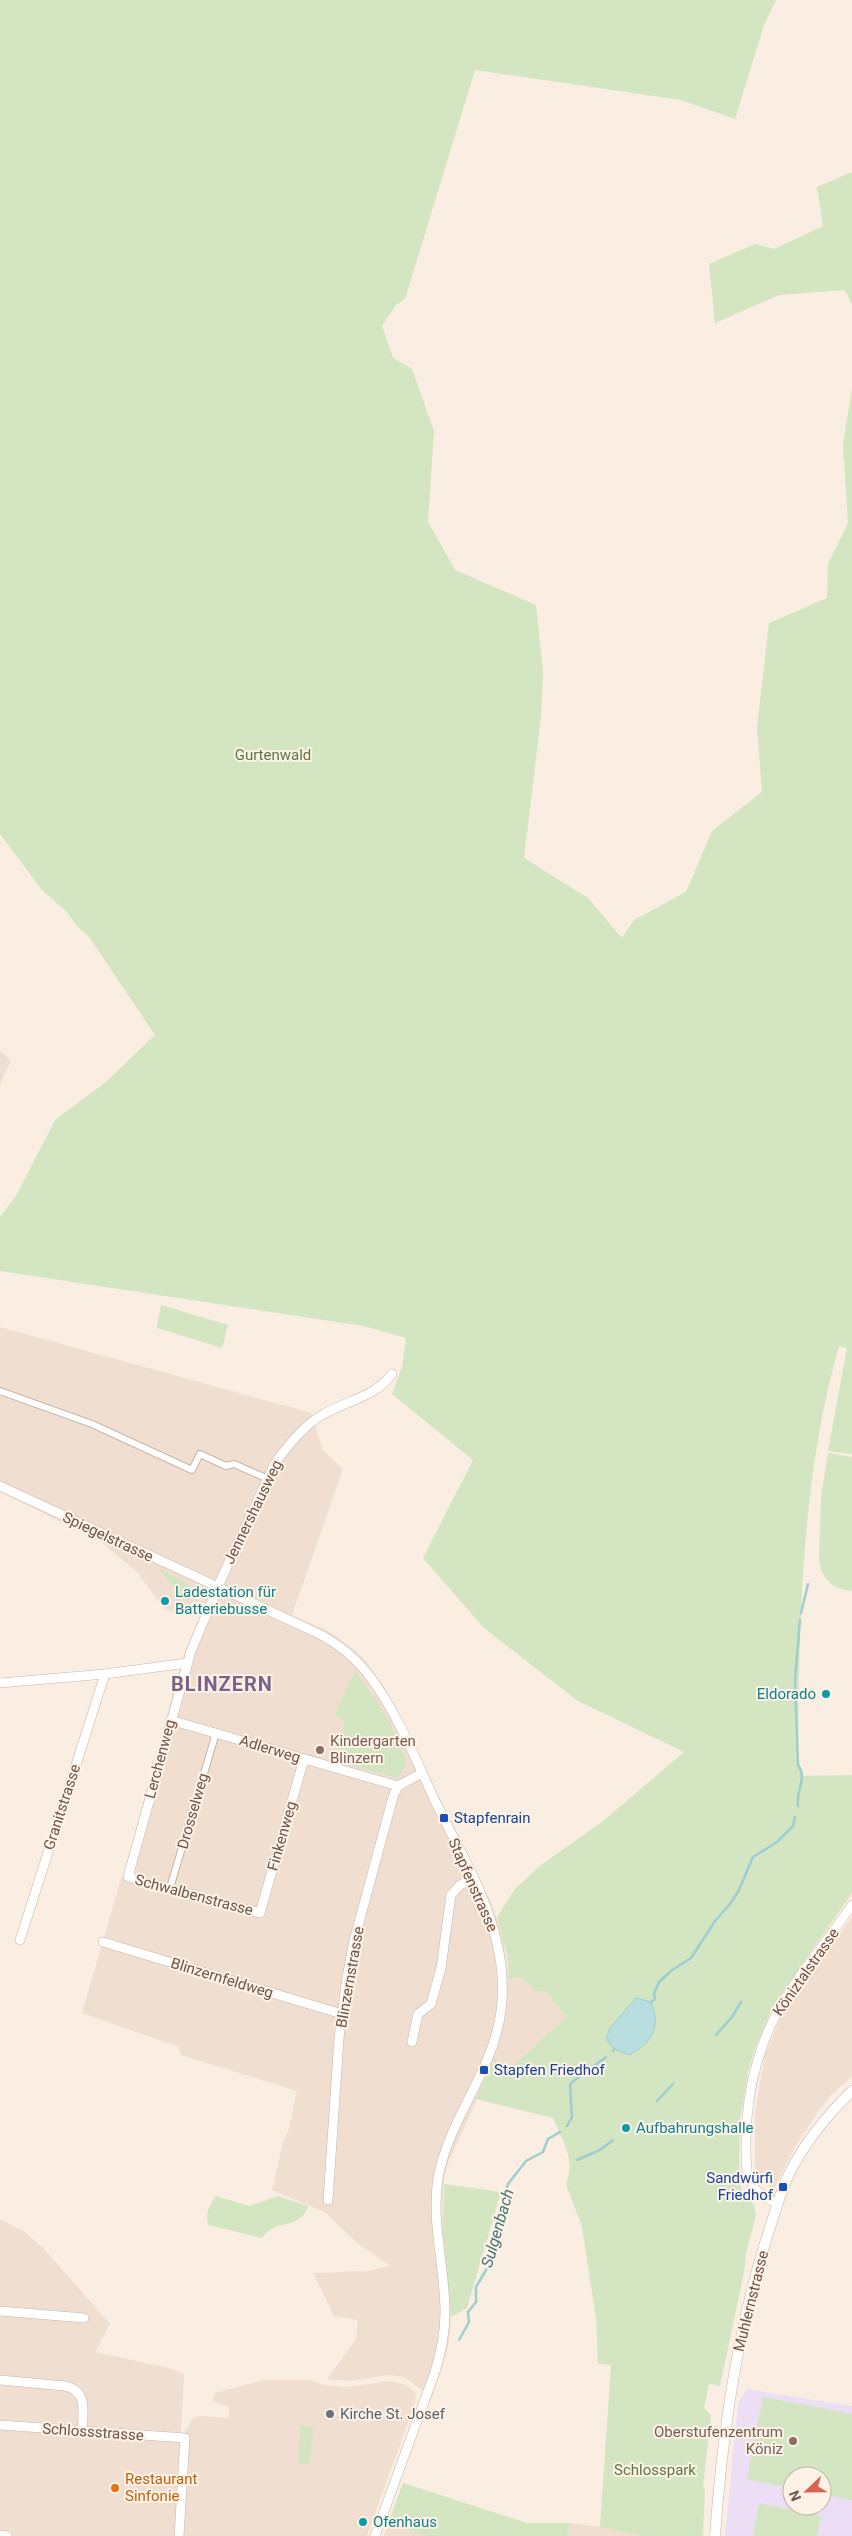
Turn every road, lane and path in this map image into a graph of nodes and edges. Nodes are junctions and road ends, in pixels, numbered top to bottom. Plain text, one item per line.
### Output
1 (392, 1374) dead end
2 (0, 1391) edge
3 (268, 1479) junction
4 (0, 1486) edge
5 (217, 1588) junction
6 (187, 1663) junction
7 (104, 1674) junction
8 (0, 1683) edge
9 (170, 1720) junction
10 (216, 1733) junction
11 (304, 1759) junction
12 (422, 1774) junction
13 (398, 1786) junction
14 (128, 1877) joint
15 (473, 1879) junction
16 (170, 1888) junction
17 (852, 1905) edge
18 (260, 1913) joint
19 (20, 1940) dead end
20 (103, 1942) dead end
21 (342, 2014) junction
22 (412, 2042) dead end
23 (852, 2091) edge
24 (328, 2200) dead end
25 (777, 2203) junction
26 (0, 2311) edge
27 (84, 2318) dead end
28 (0, 2380) edge
29 (0, 2425) edge
30 (82, 2430) junction
31 (0, 2536) edge
32 (7, 2536) edge
33 (179, 2536) edge
34 (375, 2536) edge
35 (715, 2536) edge

1 - 3 street, Jennershausweg
2 - 3 street
3 - 5 street, Jennershausweg
4 - 5 street, Spiegelstrasse
5 - 6 street, Lerchenweg
5 - 12 street, Stapfenstrasse
6 - 7 street
6 - 9 street, Lerchenweg
7 - 8 street
7 - 19 street, Granitstrasse
9 - 10 street, Adlerweg
9 - 14 street, Lerchenweg
10 - 11 street, Adlerweg
10 - 16 street, Drosselweg
11 - 13 street, Adlerweg
11 - 18 street, Finkenweg
12 - 13 street
12 - 15 street, Stapfenstrasse
13 - 21 street, Blinzernstrasse
14 - 16 street, Schwalbenstrasse
15 - 22 street
15 - 34 street, Stapfenstrasse
16 - 18 street, Schwalbenstrasse
17 - 25 street, Köniztalstrasse
20 - 21 street, Blinzernfeldweg
21 - 24 street, Blinzernstrasse
23 - 25 street, Muhlernstrasse
25 - 35 street, Muhlernstrasse
26 - 27 street
28 - 30 street
29 - 30 street, Schlossstrasse
30 - 33 street, Schlossstrasse
31 - 32 street

